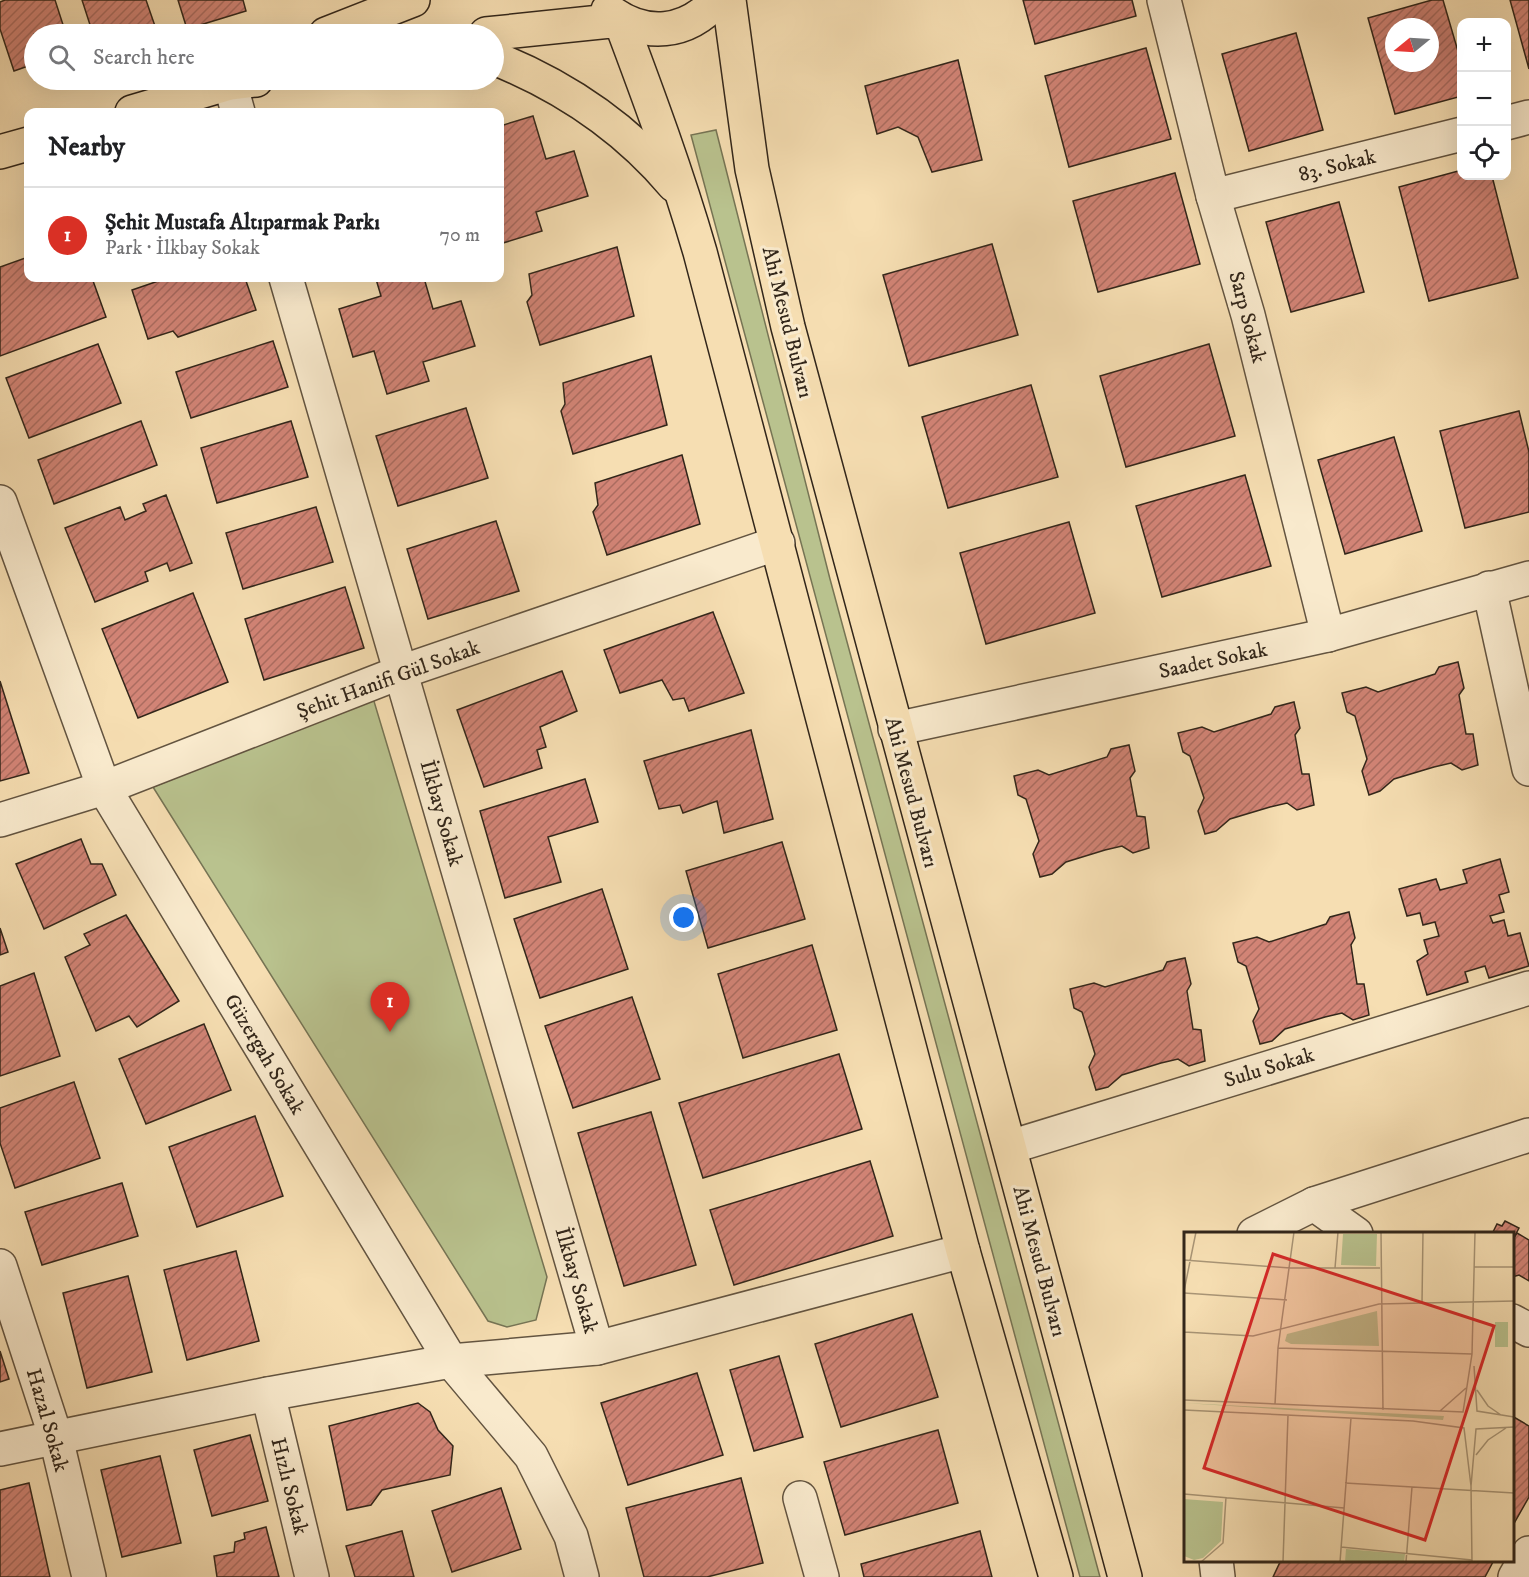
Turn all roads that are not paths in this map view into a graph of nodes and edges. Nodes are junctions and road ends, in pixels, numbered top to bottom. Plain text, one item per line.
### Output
1 (413, 0) edge
2 (717, 0) edge
3 (729, 0) edge
4 (1164, 0) edge
5 (610, 10) edge
6 (352, 24) edge
7 (504, 31) edge
8 (504, 62) edge
9 (235, 90) edge
10 (151, 108) edge
11 (1529, 117) edge
12 (1511, 122) edge
13 (1457, 135) edge
14 (24, 145) edge
15 (0, 152) edge
16 (1213, 196) junction
17 (685, 199) junction
18 (287, 282) edge
19 (1, 509) edge
20 (778, 543) junction
21 (1529, 578) edge
22 (1490, 588) junction
23 (1328, 635) junction
24 (401, 672) junction
25 (895, 729) junction
26 (1529, 769) edge
27 (104, 788) junction
28 (0, 820) edge
29 (1529, 988) edge
30 (1529, 1136) edge
31 (1010, 1147) junction
32 (1314, 1204) junction
33 (1256, 1232) edge
34 (1355, 1232) edge
35 (963, 1251) junction
36 (0, 1266) edge
37 (1514, 1322) edge
38 (1529, 1330) edge
39 (597, 1348) junction
40 (451, 1361) junction
41 (268, 1394) junction
42 (56, 1438) junction
43 (0, 1449) edge
44 (800, 1498) dead end
45 (1529, 1553) edge
46 (1216, 1562) edge
47 (89, 1577) edge
48 (312, 1577) edge
49 (582, 1577) edge
50 (822, 1577) edge
51 (1056, 1577) edge
52 (1125, 1577) edge
53 (1218, 1577) edge
54 (1515, 1577) edge

1 - 6 main road
2 - 5 main road
3 - 25 main road, Ahi Mesud Bulvarı
4 - 16 street, Sarp Sokak
5 - 7 main road
5 - 17 main road
8 - 17 main road
9 - 10 main road
11 - 12 street
13 - 16 street, 83. Sokak
14 - 15 main road
16 - 23 street, Sarp Sokak
17 - 20 main road
18 - 24 street, İlkbay Sokak
19 - 27 street, Güzergah Sokak
20 - 24 street, Şehit Hanifi Gül Sokak
20 - 35 main road
21 - 22 street, Saadet Sokak
22 - 23 street, Saadet Sokak
22 - 26 street
23 - 25 street, Saadet Sokak
24 - 27 street, Şehit Hanifi Gül Sokak
24 - 39 street, İlkbay Sokak
25 - 31 main road, Ahi Mesud Bulvarı
27 - 28 street, Şehit Hanifi Gül Sokak
27 - 40 street, Güzergah Sokak
29 - 31 street, Sulu Sokak
30 - 32 street
31 - 52 main road, Ahi Mesud Bulvarı
32 - 33 street
32 - 34 street
35 - 39 street
35 - 51 main road
36 - 42 street, Hazal Sokak
37 - 38 street
39 - 40 street
40 - 41 street
40 - 49 street, Güzergah Sokak
41 - 42 street
41 - 48 street, Hızlı Sokak
42 - 43 street
42 - 47 street, Hazal Sokak
44 - 50 street
45 - 54 street
46 - 53 street

